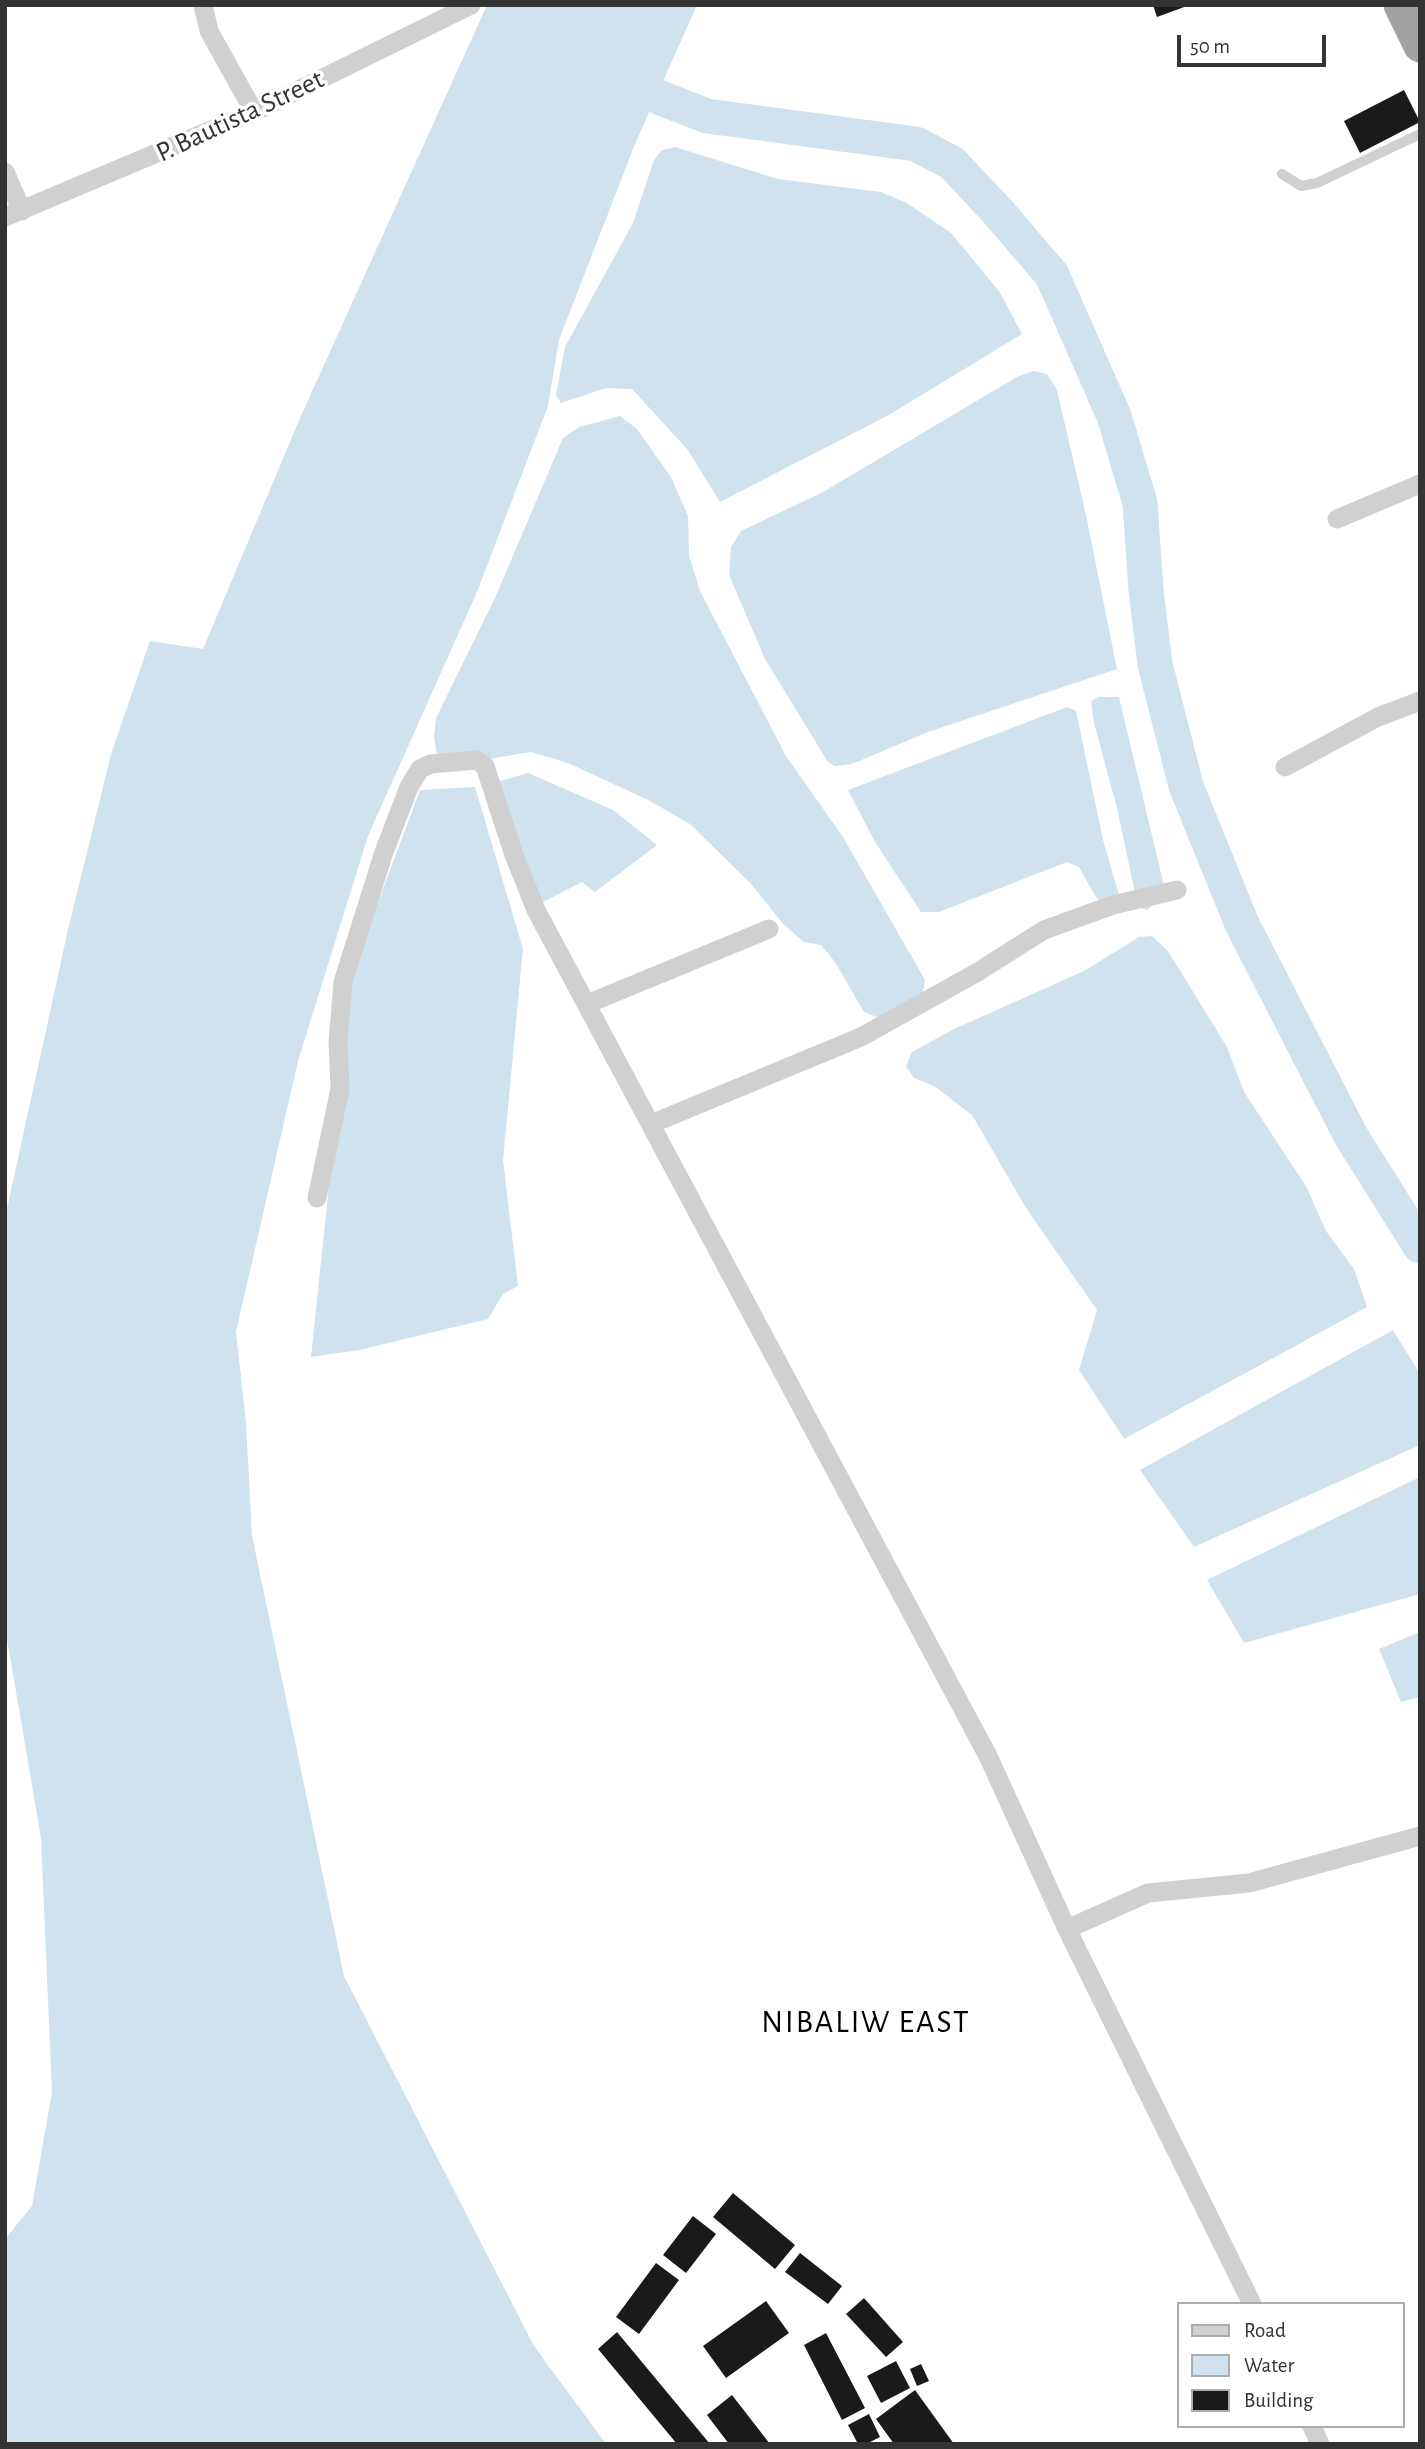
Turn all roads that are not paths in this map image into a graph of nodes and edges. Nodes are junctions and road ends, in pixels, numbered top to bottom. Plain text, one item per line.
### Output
1 (203, 5) edge
2 (471, 5) edge
3 (1400, 5) edge
4 (1420, 46) edge
5 (254, 112) junction
6 (1420, 134) edge
7 (5, 172) edge
8 (1282, 174) dead end
9 (13, 214) edge
10 (1420, 484) edge
11 (1337, 519) dead end
12 (1420, 701) edge
13 (1284, 767) dead end
14 (1177, 890) dead end
15 (769, 929) dead end
16 (587, 1004) junction
17 (651, 1124) junction
18 (317, 1198) dead end
19 (1420, 1836) edge
20 (1068, 1929) junction
21 (1251, 2302) edge
22 (1313, 2428) edge
23 (1320, 2444) edge

1 - 5 street
2 - 5 street, P. Bautista Street
3 - 4 highway
5 - 9 street, P. Bautista Street
6 - 8 lane
7 - 9 street
10 - 11 street
12 - 13 street
14 - 17 street
15 - 16 street
16 - 17 street
16 - 18 street
17 - 20 street
19 - 20 street
20 - 21 street
22 - 23 street

